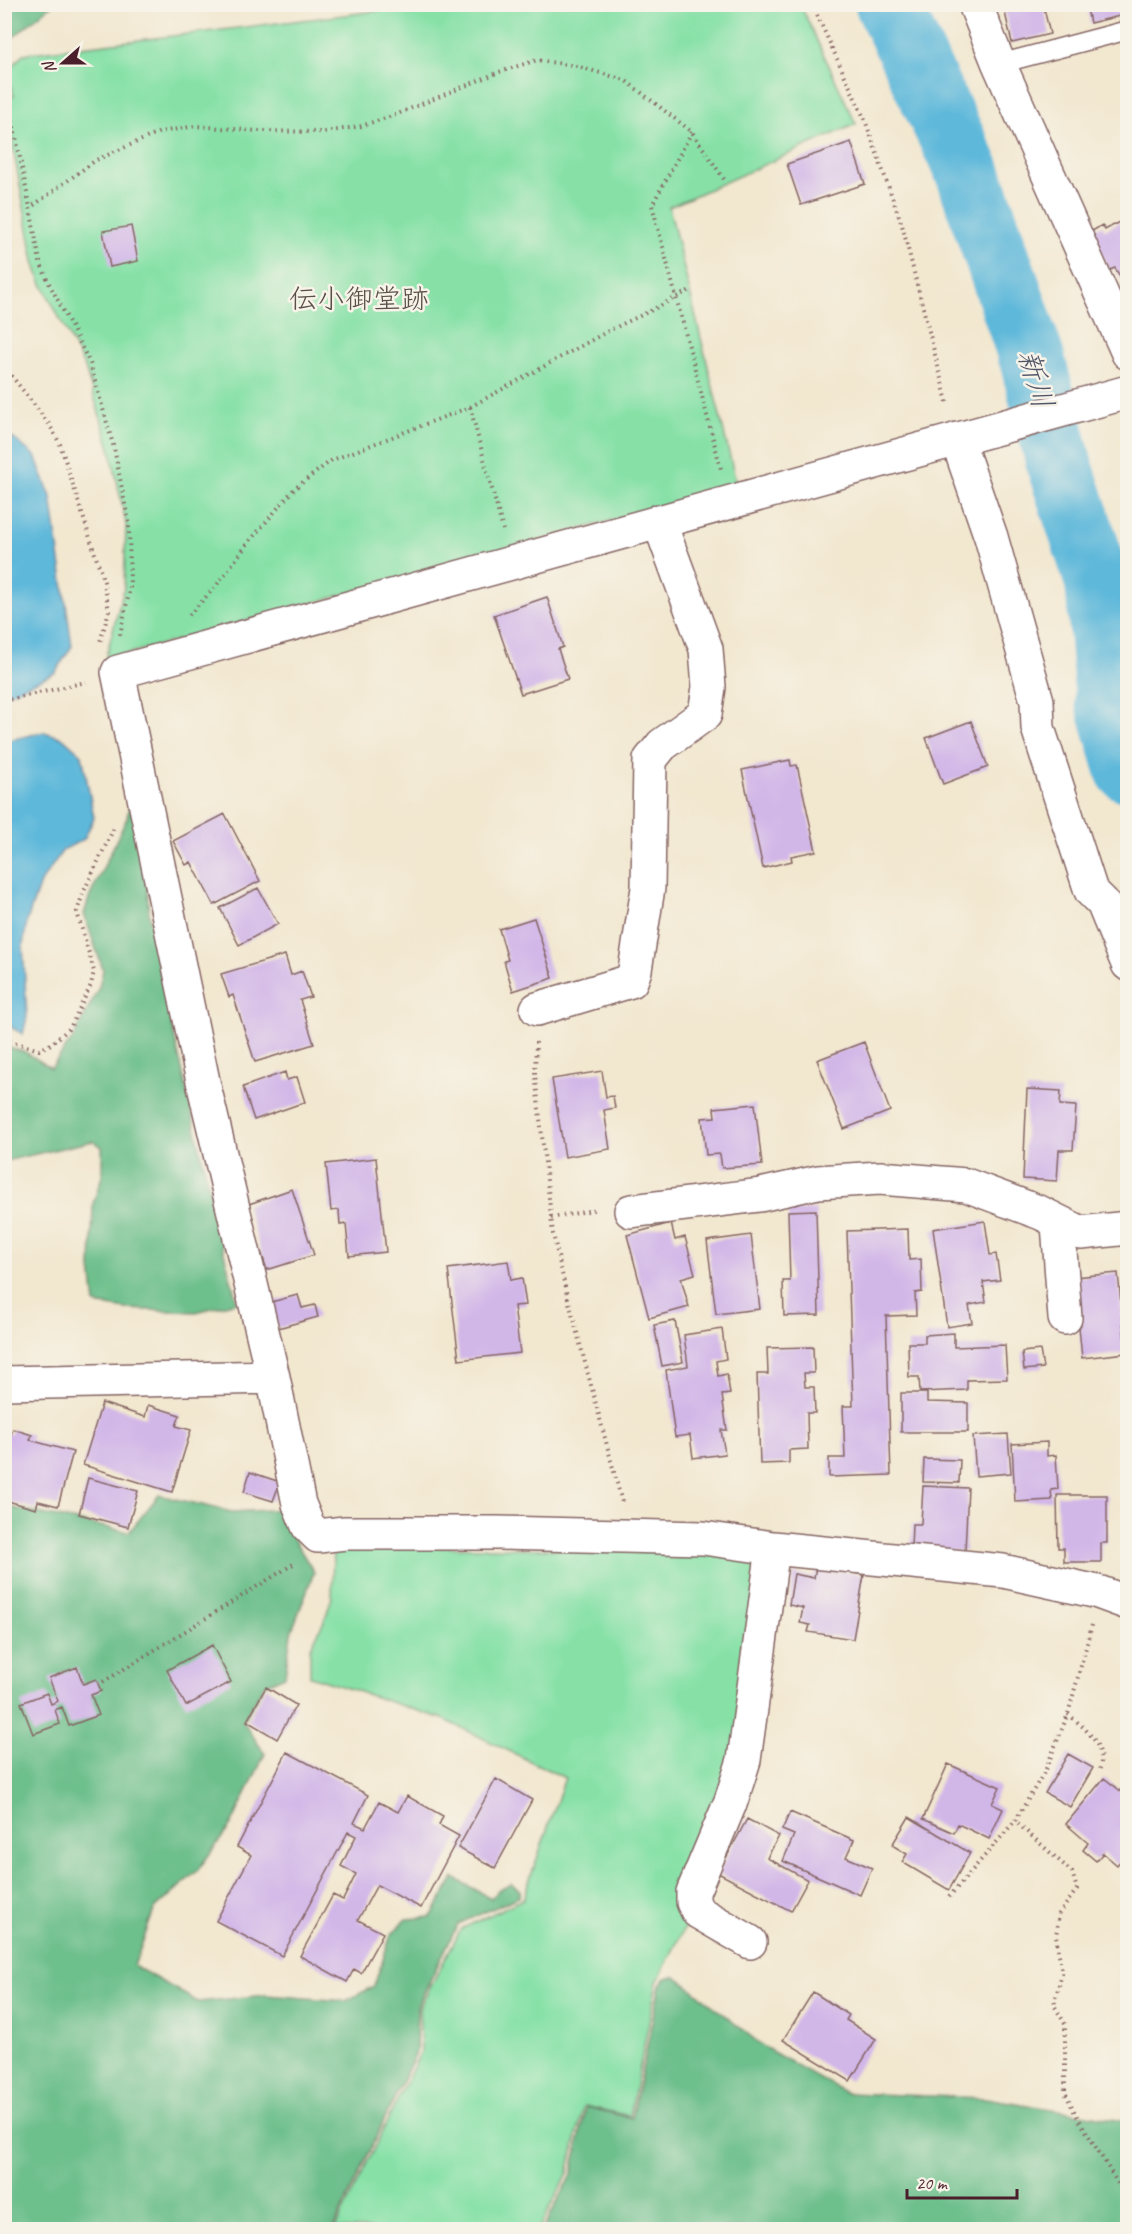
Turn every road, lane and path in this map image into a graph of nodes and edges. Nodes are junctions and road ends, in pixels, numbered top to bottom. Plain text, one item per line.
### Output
1 (812, 4) edge
2 (975, 4) edge
3 (1128, 30) edge
4 (999, 64) junction
5 (4, 86) edge
6 (692, 132) junction
7 (726, 182) dead end
8 (30, 208) junction
9 (690, 290) dead end
10 (676, 297) junction
11 (1128, 353) edge
12 (4, 366) edge
13 (1128, 392) edge
14 (470, 407) junction
15 (965, 436) junction
16 (730, 502) junction
17 (659, 521) junction
18 (512, 562) junction
19 (184, 620) dead end
20 (129, 637) dead end
21 (108, 661) junction
22 (4, 701) edge
23 (116, 825) dead end
24 (1128, 964) edge
25 (537, 1009) joint
26 (4, 1040) edge
27 (631, 1211) joint
28 (551, 1218) junction
29 (1059, 1224) junction
30 (1128, 1228) edge
31 (1065, 1318) dead end
32 (273, 1377) junction
33 (4, 1383) edge
34 (631, 1535) junction
35 (773, 1548) junction
36 (294, 1564) dead end
37 (1113, 1597) edge
38 (103, 1682) dead end
39 (1068, 1714) junction
40 (1099, 1771) dead end
41 (1015, 1821) junction
42 (949, 1897) dead end
43 (750, 1941) dead end
44 (1128, 2200) edge

1 - 15 path
2 - 4 street
3 - 4 lane
4 - 11 street
5 - 8 path
6 - 7 path
6 - 8 path
6 - 10 path
8 - 20 path
9 - 10 path
10 - 14 path
10 - 16 path
12 - 21 path
13 - 15 street
14 - 18 path
14 - 19 path
15 - 16 street
15 - 24 street
16 - 17 street
17 - 18 street
17 - 25 street
18 - 21 street
21 - 22 path
21 - 32 street
23 - 26 path
25 - 28 path
27 - 28 path
27 - 29 street
28 - 34 path
29 - 30 street
29 - 31 street
32 - 33 street
32 - 34 street
34 - 35 street
35 - 37 street
35 - 43 street
36 - 38 path
37 - 39 path
39 - 40 path
39 - 41 path
41 - 42 path
41 - 44 path

